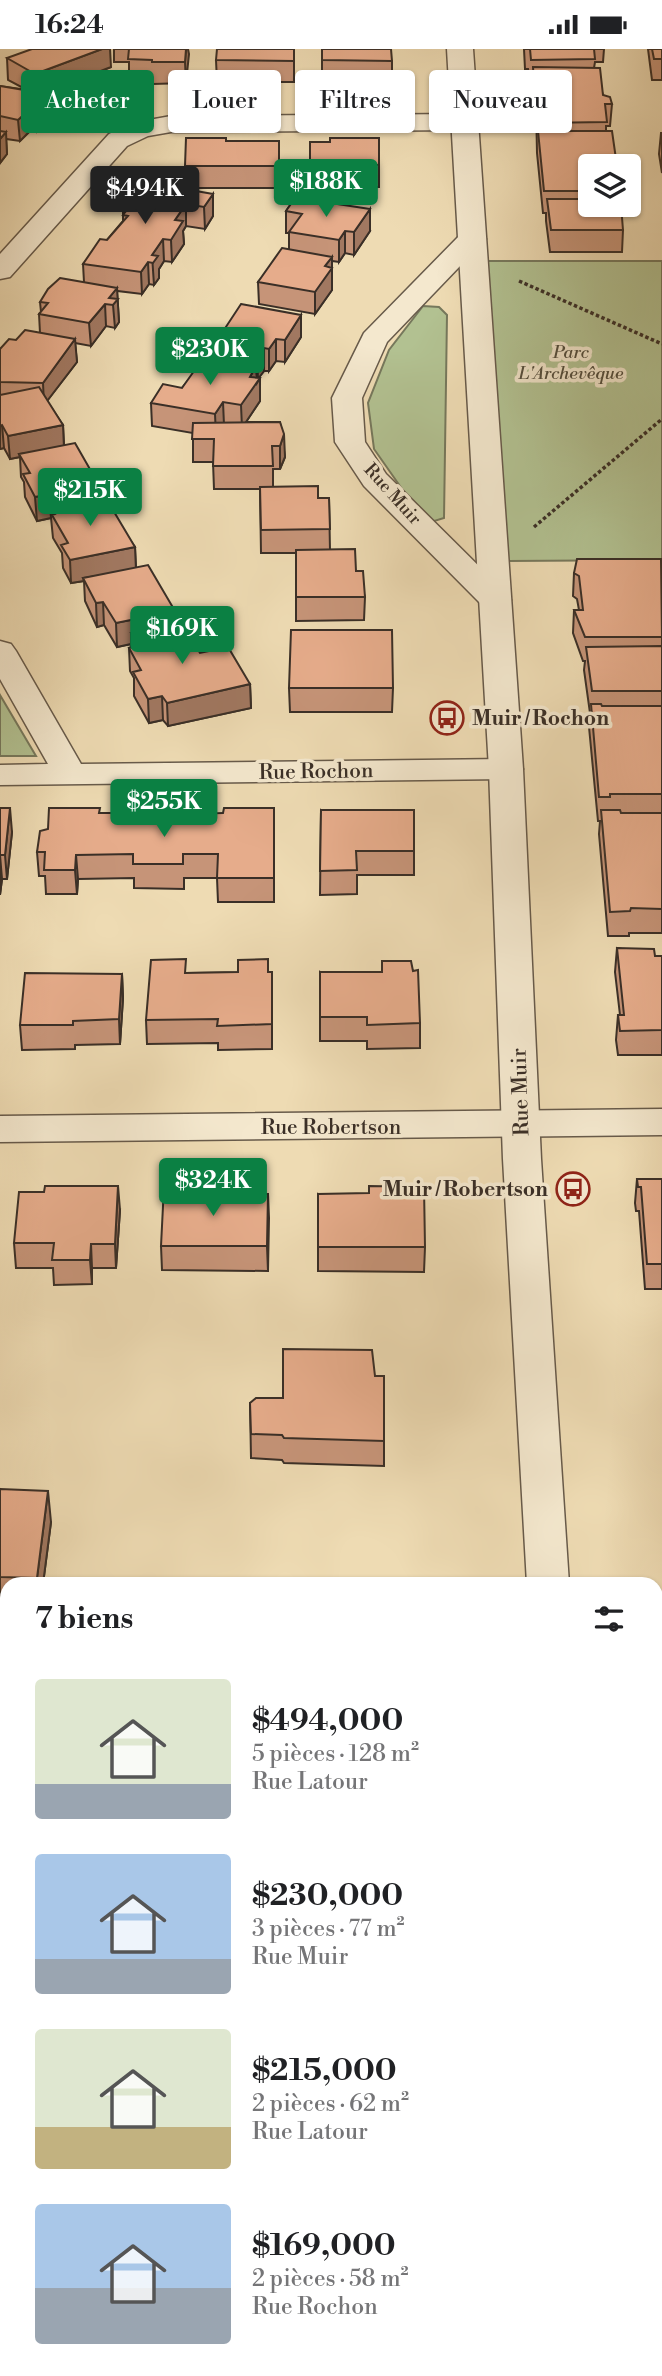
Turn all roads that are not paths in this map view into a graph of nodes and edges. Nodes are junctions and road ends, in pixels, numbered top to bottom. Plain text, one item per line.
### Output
1 (460, 49) edge
2 (461, 70) edge
3 (429, 122) edge
4 (466, 133) edge
5 (473, 250) junction
6 (0, 271) edge
7 (495, 600) junction
8 (0, 651) edge
9 (506, 769) junction
10 (71, 774) junction
11 (0, 775) edge
12 (662, 1122) edge
13 (521, 1125) junction
14 (0, 1129) edge
15 (548, 1577) edge

1 - 2 street, Rue Muir
3 - 6 street
4 - 5 street, Rue Muir
5 - 7 street, Rue Muir
5 - 7 street, Rue Muir
7 - 9 street, Rue Muir
8 - 10 street
9 - 10 street, Rue Rochon
9 - 13 street, Rue Muir
10 - 11 street, Rue Rochon
12 - 13 street, Rue Robertson
13 - 14 street, Rue Robertson
13 - 15 street, Rue Muir

